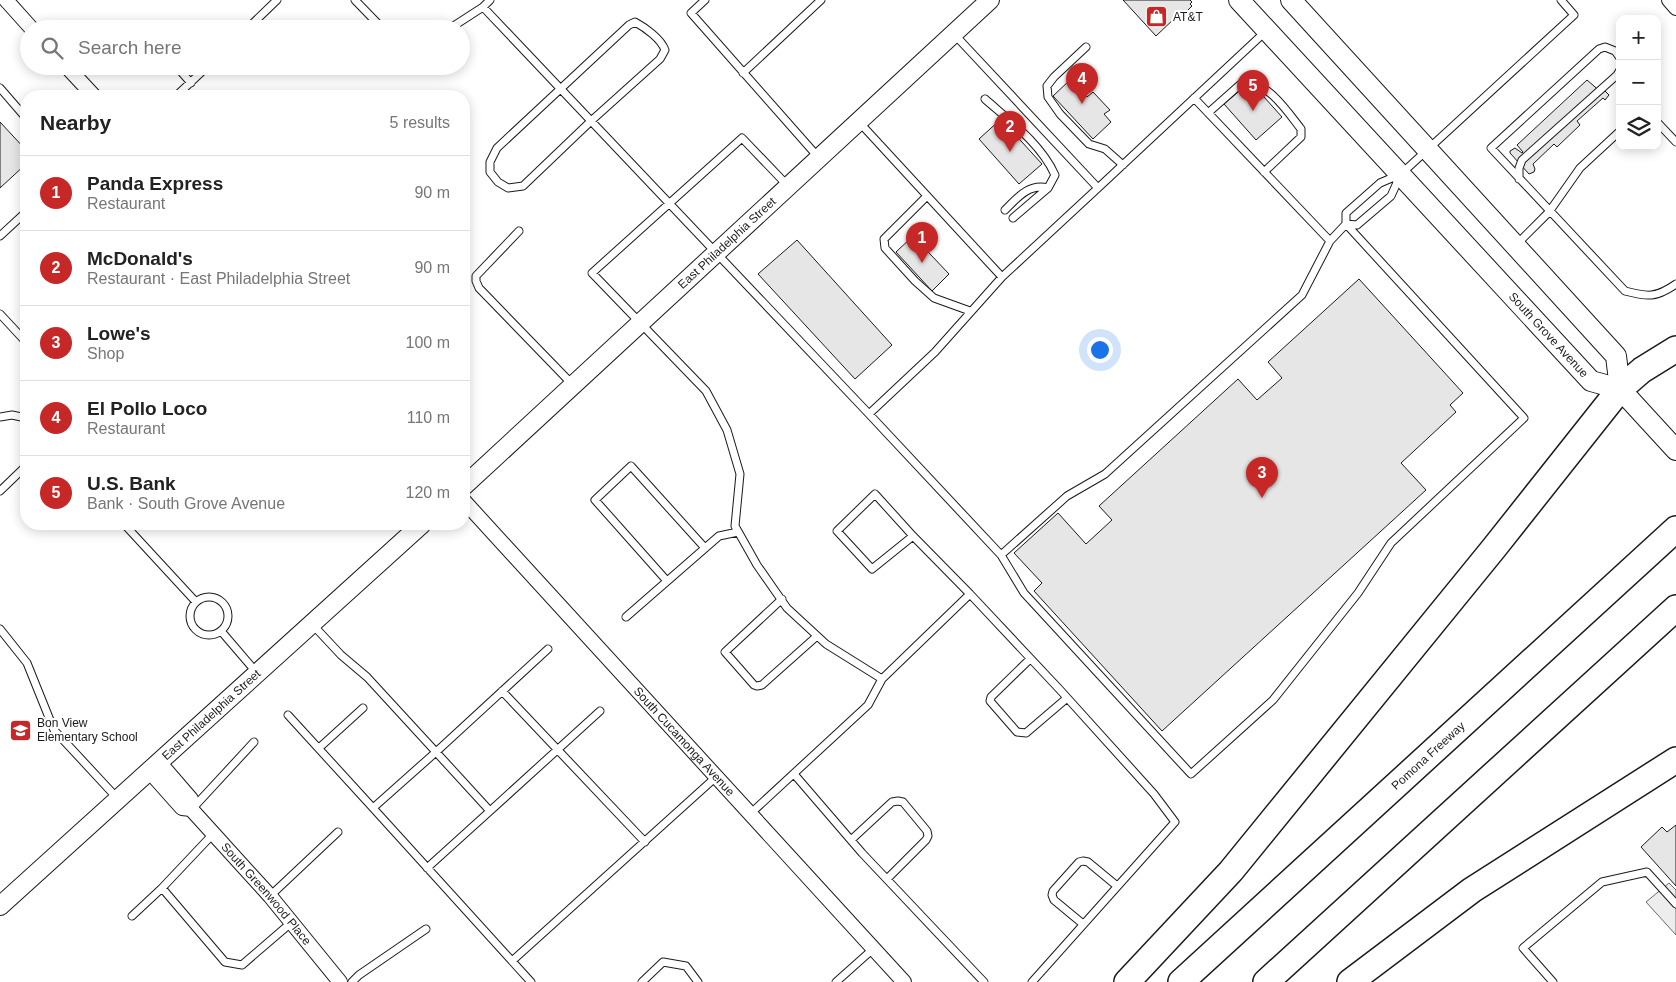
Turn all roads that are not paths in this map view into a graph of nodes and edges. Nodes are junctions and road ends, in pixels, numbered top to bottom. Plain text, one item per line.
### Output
1 (6, 0) edge
2 (277, 0) edge
3 (355, 0) edge
4 (490, 0) edge
5 (705, 0) edge
6 (821, 0) edge
7 (990, 0) edge
8 (1239, 0) edge
9 (1291, 0) edge
10 (1560, 0) edge
11 (1669, 0) edge
12 (483, 7) junction
13 (1676, 8) edge
14 (24, 20) edge
15 (256, 20) edge
16 (374, 20) edge
17 (463, 20) edge
18 (1266, 30) junction
19 (954, 34) junction
20 (1086, 46) dead end
21 (1616, 52) edge
22 (743, 72) junction
23 (74, 75) edge
24 (184, 75) edge
25 (199, 75) edge
26 (1616, 76) edge
27 (191, 83) junction
28 (0, 88) edge
29 (560, 89) junction
30 (88, 90) edge
31 (183, 90) edge
32 (1194, 98) junction
33 (985, 99) dead end
34 (20, 111) edge
35 (1208, 113) junction
36 (591, 121) junction
37 (858, 122) junction
38 (1661, 126) edge
39 (1616, 135) edge
40 (1676, 142) edge
41 (1427, 150) junction
42 (819, 158) junction
43 (1122, 165) junction
44 (1264, 172) junction
45 (1401, 174) junction
46 (1519, 179) junction
47 (788, 186) junction
48 (1048, 188) junction
49 (1098, 188) junction
50 (927, 196) junction
51 (669, 204) junction
52 (1005, 210) dead end
53 (1550, 212) junction
54 (20, 218) edge
55 (1013, 218) dead end
56 (1346, 224) junction
57 (519, 231) dead end
58 (0, 236) edge
59 (1330, 241) junction
60 (1516, 245) junction
61 (715, 253) junction
62 (1002, 277) junction
63 (1676, 284) edge
64 (970, 311) junction
65 (0, 314) edge
66 (641, 322) junction
67 (20, 336) edge
68 (1676, 349) edge
69 (573, 385) junction
70 (1620, 388) junction
71 (869, 414) junction
72 (0, 417) edge
73 (20, 417) edge
74 (1676, 450) edge
75 (20, 472) edge
76 (470, 480) edge
77 (0, 491) edge
78 (470, 508) edge
79 (1676, 529) edge
80 (130, 530) edge
81 (415, 530) edge
82 (738, 532) junction
83 (913, 536) junction
84 (705, 548) junction
85 (1001, 555) junction
86 (666, 581) junction
87 (970, 594) junction
88 (782, 599) junction
89 (196, 602) junction
90 (1676, 608) edge
91 (626, 617) dead end
92 (312, 624) junction
93 (0, 629) edge
94 (221, 631) junction
95 (817, 636) junction
96 (548, 649) dead end
97 (1030, 659) junction
98 (257, 673) junction
99 (882, 679) junction
100 (502, 691) junction
101 (1067, 698) junction
102 (363, 708) dead end
103 (600, 711) dead end
104 (288, 715) dead end
105 (254, 742) dead end
106 (319, 748) junction
107 (557, 749) junction
108 (436, 752) junction
109 (1676, 760) edge
110 (154, 767) junction
111 (794, 774) junction
112 (716, 777) junction
113 (118, 799) junction
114 (373, 808) junction
115 (191, 809) junction
116 (490, 811) junction
117 (750, 814) junction
118 (338, 832) dead end
119 (213, 834) junction
120 (851, 840) junction
121 (645, 842) junction
122 (427, 868) junction
123 (887, 879) junction
124 (1117, 886) junction
125 (162, 888) junction
126 (270, 896) junction
127 (1676, 904) edge
128 (0, 906) edge
129 (132, 916) dead end
130 (292, 922) junction
131 (1083, 924) junction
132 (426, 929) dead end
133 (873, 949) junction
134 (512, 961) junction
135 (340, 982) edge
136 (352, 982) edge
137 (531, 982) edge
138 (642, 982) edge
139 (698, 982) edge
140 (836, 982) edge
141 (904, 982) edge
142 (984, 982) edge
143 (1032, 982) edge
144 (1127, 982) edge
145 (1180, 982) edge
146 (1266, 982) edge
147 (1350, 982) edge
148 (1553, 982) edge

1 - 14 street
2 - 15 lane
3 - 16 lane
4 - 12 lane
5 - 22 lane
6 - 22 lane
7 - 19 street, East Philadelphia Street
8 - 18 main road, South Grove Avenue
9 - 41 main road
10 - 41 lane
11 - 13 street
12 - 17 lane
12 - 29 lane
18 - 32 lane
18 - 45 main road, South Grove Avenue
19 - 37 street, East Philadelphia Street
19 - 49 lane
20 - 43 lane
21 - 46 lane
22 - 42 lane
23 - 30 street
24 - 27 lane
25 - 27 lane
26 - 46 lane
27 - 31 lane
28 - 34 lane
29 - 36 lane
29 - 36 lane
29 - 36 lane
32 - 35 lane
32 - 43 lane
33 - 48 lane
35 - 44 lane
35 - 44 lane
36 - 51 lane
37 - 42 street, East Philadelphia Street
37 - 50 lane
38 - 40 lane
39 - 53 lane
41 - 45 lane
41 - 60 main road
42 - 47 street, East Philadelphia Street
43 - 49 lane
44 - 59 lane
45 - 56 lane
45 - 56 lane
45 - 70 main road, South Grove Avenue
46 - 53 lane
47 - 51 lane
47 - 61 street, East Philadelphia Street
48 - 52 lane
48 - 55 lane
49 - 62 lane
50 - 62 lane
50 - 64 lane
51 - 61 lane
51 - 66 lane
53 - 60 lane
53 - 63 lane
54 - 58 lane
56 - 59 lane
56 - 85 lane
57 - 69 lane
59 - 85 lane
60 - 70 main road
61 - 66 street, East Philadelphia Street
61 - 71 lane
62 - 64 lane
64 - 71 lane
65 - 67 lane
66 - 69 street, East Philadelphia Street
66 - 82 lane
68 - 70 highway
69 - 76 street, East Philadelphia Street
70 - 74 main road
70 - 144 highway
71 - 85 lane
72 - 73 lane
75 - 77 lane
78 - 112 street, South Cucamonga Avenue
79 - 145 highway, Pomona Freeway
80 - 89 lane
81 - 92 street, East Philadelphia Street
82 - 84 lane
82 - 88 lane
83 - 83 lane
83 - 87 lane
84 - 86 lane
84 - 86 lane
86 - 91 lane
87 - 97 lane
87 - 99 lane
88 - 95 lane
88 - 95 lane
89 - 94 lane
89 - 94 lane
90 - 146 highway
92 - 98 street, East Philadelphia Street
92 - 108 lane
93 - 113 lane
94 - 98 lane
95 - 99 lane
96 - 100 lane
97 - 101 lane
97 - 101 lane
98 - 110 street, East Philadelphia Street
99 - 111 lane
100 - 107 lane
100 - 108 lane
101 - 124 lane
102 - 106 lane
103 - 107 lane
104 - 106 lane
105 - 115 lane
106 - 114 lane
107 - 116 lane
107 - 121 lane
108 - 114 lane
108 - 116 lane
109 - 147 highway
110 - 113 street, East Philadelphia Street
110 - 115 street, South Greenwood Place
111 - 117 lane
111 - 120 lane
112 - 117 street, South Cucamonga Avenue
112 - 121 lane
113 - 128 street, East Philadelphia Street
114 - 122 lane
115 - 119 street, South Greenwood Place
116 - 122 lane
117 - 133 street, South Cucamonga Avenue
118 - 126 lane
119 - 125 lane
119 - 126 street, South Greenwood Place
120 - 123 lane
120 - 123 lane
121 - 134 lane
122 - 134 lane
123 - 142 lane
124 - 131 lane
124 - 131 lane
125 - 129 lane
125 - 130 lane
126 - 130 street, South Greenwood Place
127 - 148 lane
130 - 135 street, South Greenwood Place
131 - 143 lane
132 - 136 lane
133 - 140 lane
133 - 141 street, South Cucamonga Avenue
134 - 137 lane
138 - 139 lane

